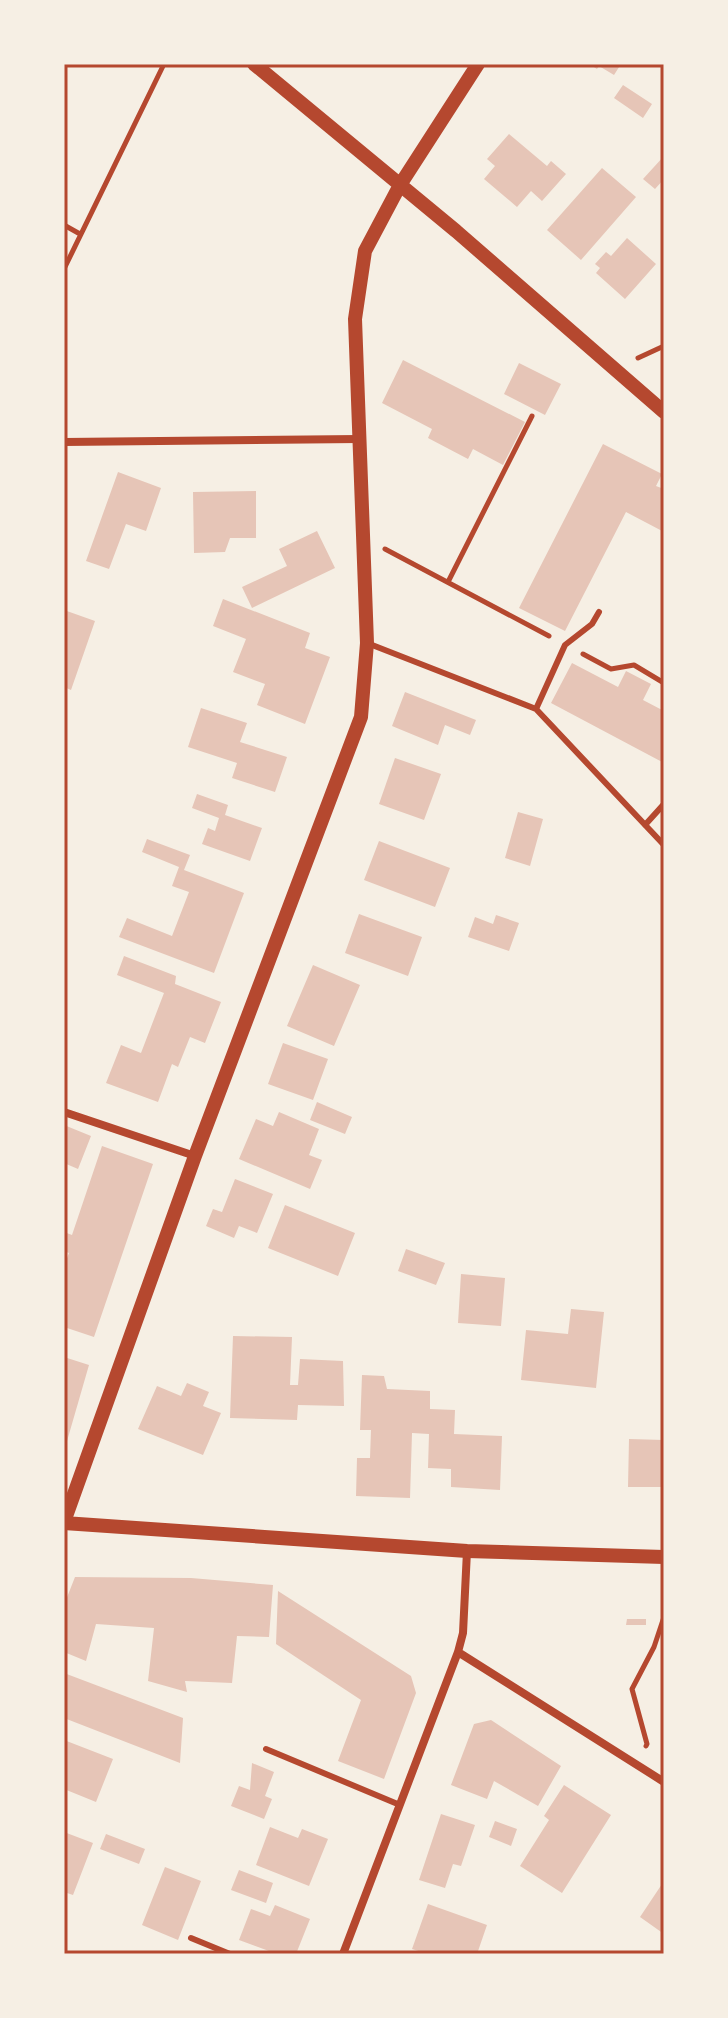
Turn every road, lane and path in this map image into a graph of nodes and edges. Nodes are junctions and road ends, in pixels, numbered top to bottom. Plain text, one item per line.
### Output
1 (164, 64) edge
2 (254, 64) edge
3 (478, 64) edge
4 (400, 185) junction
5 (64, 225) edge
6 (80, 234) junction
7 (64, 269) edge
8 (664, 412) edge
9 (532, 416) dead end
10 (359, 439) junction
11 (64, 442) edge
12 (363, 537) junction
13 (448, 582) junction
14 (599, 612) dead end
15 (367, 643) junction
16 (565, 645) junction
17 (664, 683) edge
18 (536, 709) junction
19 (664, 804) edge
20 (645, 825) junction
21 (664, 845) edge
22 (64, 1112) edge
23 (195, 1156) junction
24 (64, 1523) edge
25 (467, 1551) junction
26 (664, 1557) edge
27 (664, 1617) edge
28 (458, 1652) junction
29 (266, 1749) dead end
30 (635, 1764) junction
31 (664, 1782) edge
32 (400, 1805) junction
33 (191, 1938) dead end
34 (230, 1954) edge
35 (343, 1954) edge

1 - 6 path
2 - 4 street
3 - 4 street
4 - 8 street
4 - 10 street
5 - 6 path
6 - 7 path
9 - 13 path
10 - 11 street
10 - 12 street
12 - 13 path
12 - 15 street
13 - 16 path
14 - 16 lane
15 - 18 lane
15 - 23 street
16 - 17 path
16 - 18 lane
18 - 20 lane
19 - 20 lane
20 - 21 lane
22 - 23 street
23 - 24 street
24 - 25 street
25 - 26 street
25 - 28 street
27 - 30 path
28 - 30 street
28 - 32 street
29 - 32 lane
30 - 31 street
32 - 35 street
33 - 34 lane

